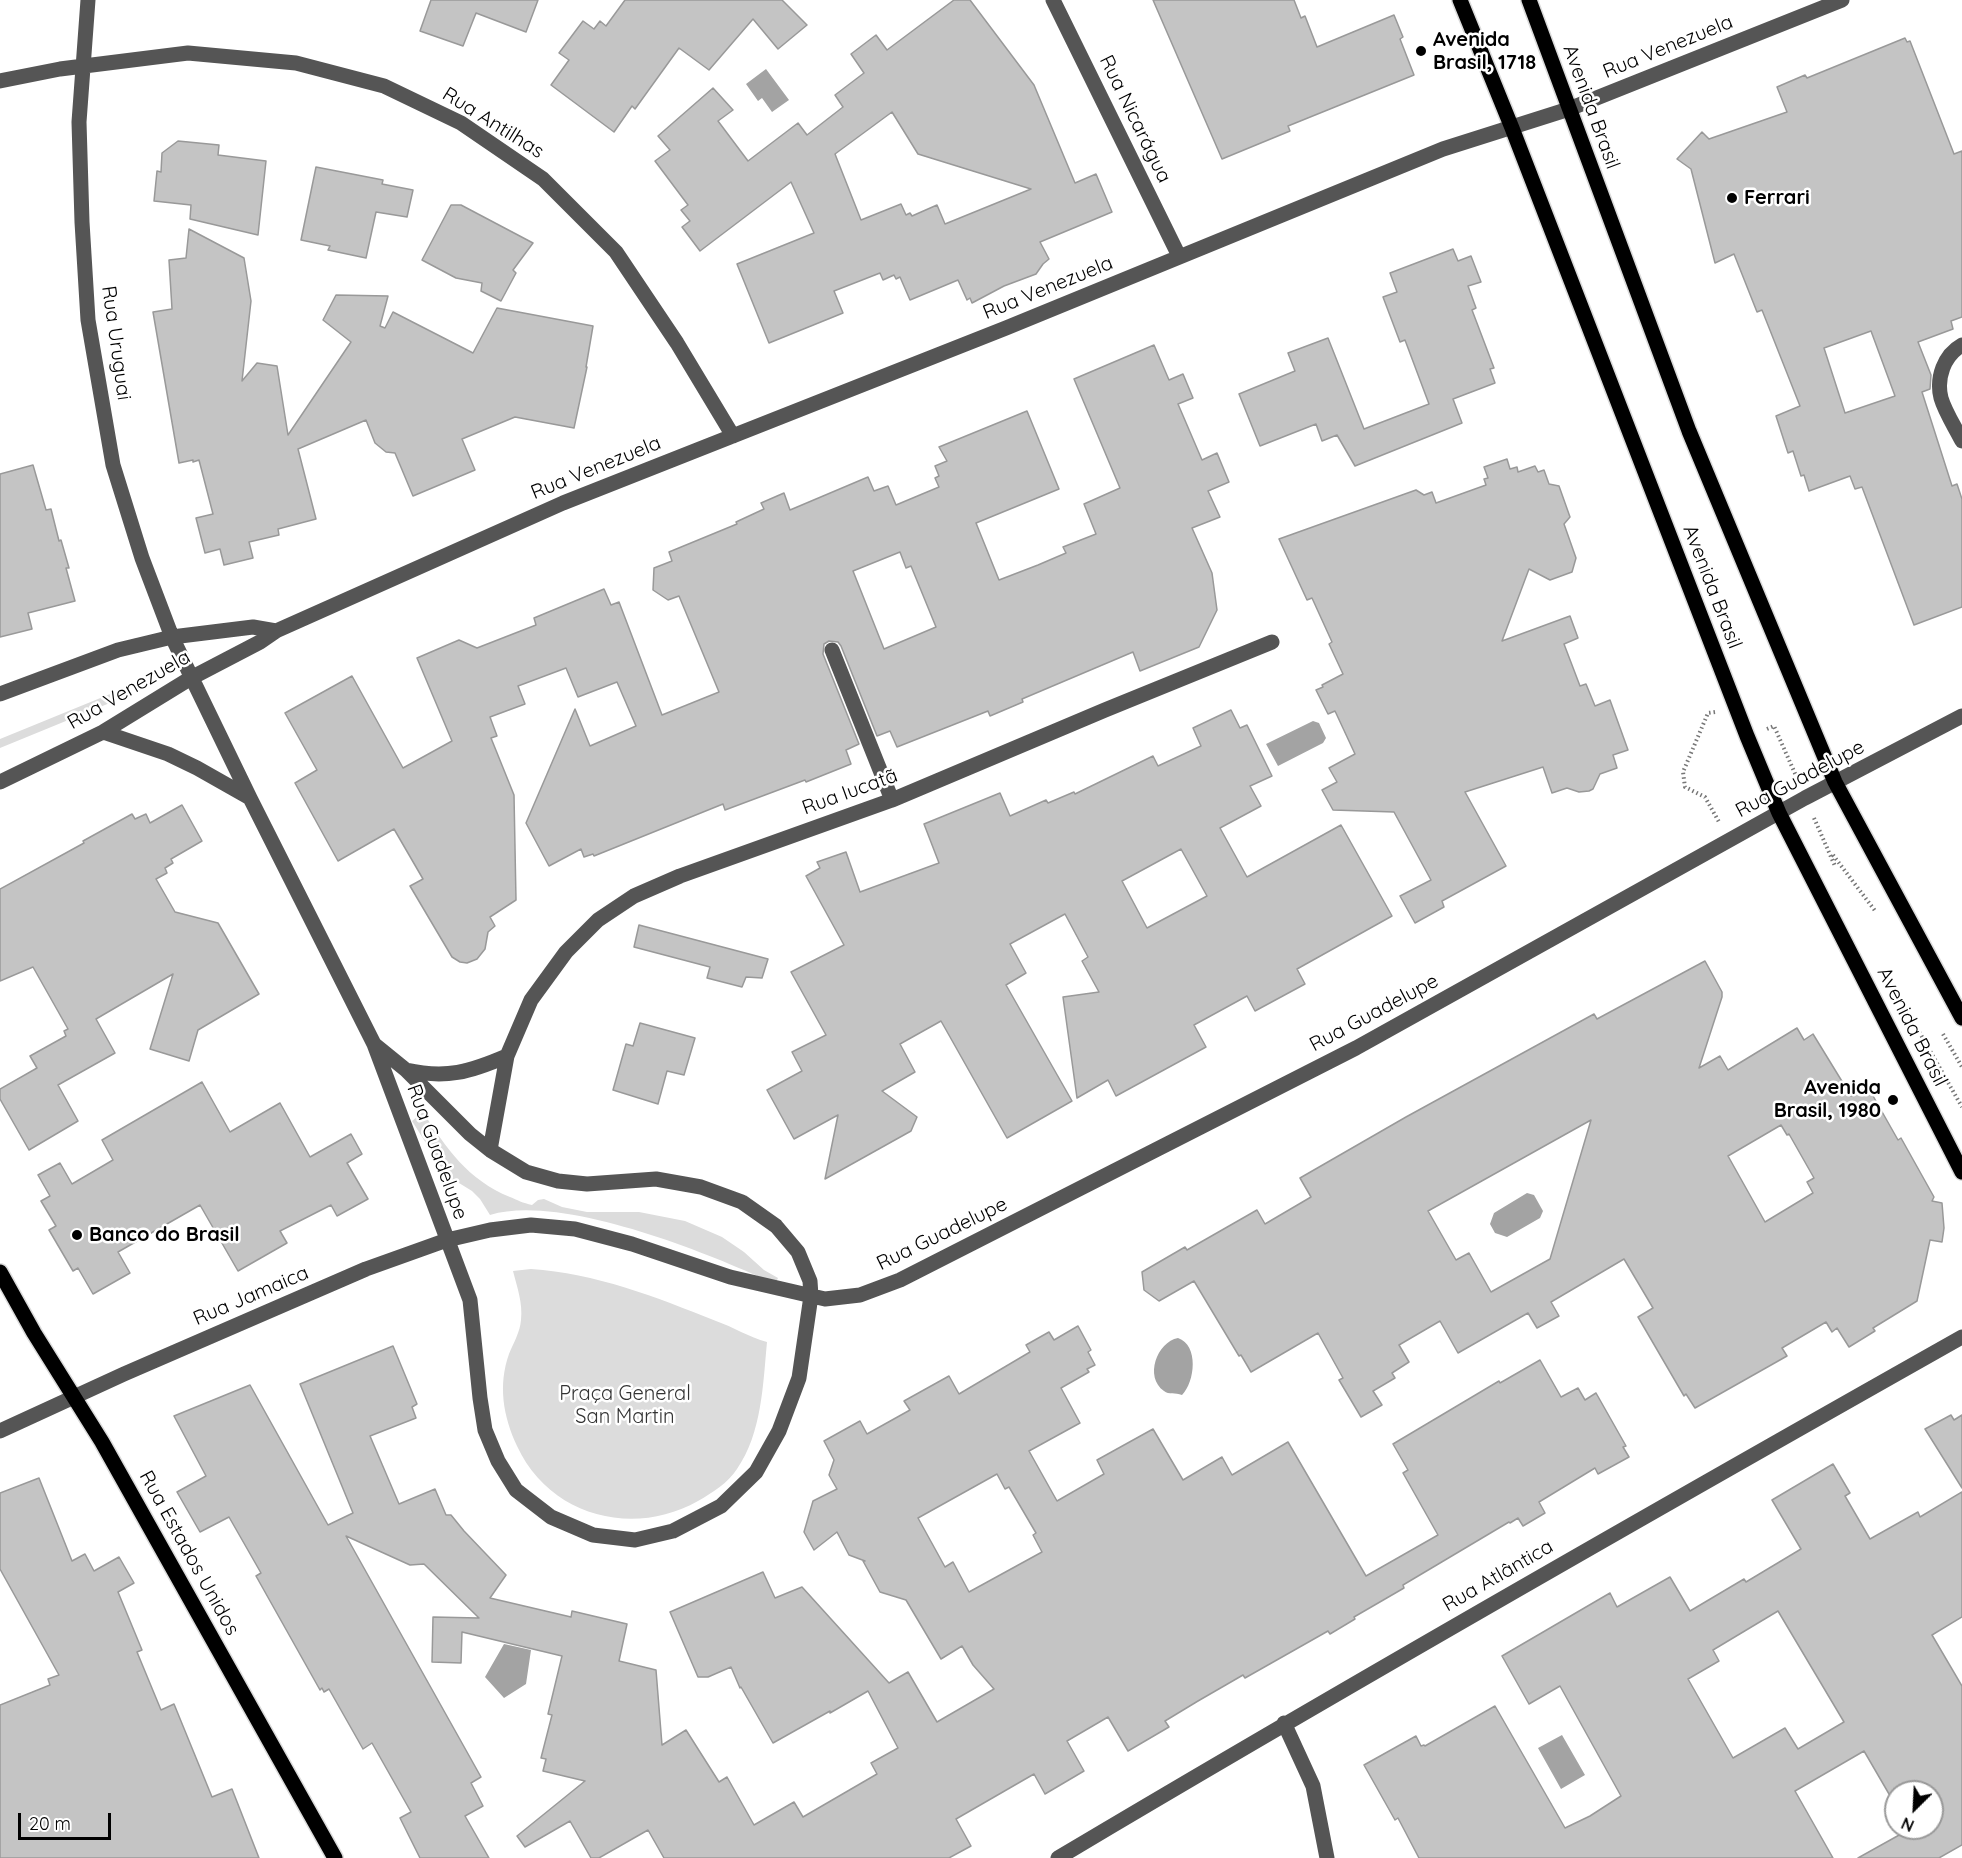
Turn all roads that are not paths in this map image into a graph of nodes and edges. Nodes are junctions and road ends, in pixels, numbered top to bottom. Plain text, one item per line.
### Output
1 (88, 0) edge
2 (1053, 0) edge
3 (1460, 0) edge
4 (1530, 0) edge
5 (1842, 0) edge
6 (82, 67) junction
7 (0, 81) edge
8 (1569, 109) junction
9 (1512, 128) junction
10 (1179, 256) junction
11 (1962, 345) edge
12 (733, 436) junction
13 (1962, 441) edge
14 (276, 631) junction
15 (172, 637) junction
16 (1272, 642) dead end
17 (832, 650) dead end
18 (191, 678) junction
19 (0, 694) edge
20 (1962, 716) edge
21 (103, 732) junction
22 (0, 782) edge
23 (1836, 782) junction
24 (250, 798) junction
25 (892, 800) junction
26 (1779, 813) junction
27 (1962, 1018) edge
28 (374, 1044) junction
29 (507, 1056) junction
30 (406, 1070) junction
31 (490, 1150) junction
32 (1962, 1172) edge
33 (447, 1240) junction
34 (0, 1272) edge
35 (812, 1296) junction
36 (1962, 1337) edge
37 (74, 1397) junction
38 (0, 1431) edge
39 (1284, 1724) junction
40 (335, 1858) edge
41 (1058, 1858) edge
42 (1327, 1858) edge

1 - 6 street, Rua Uruguai
2 - 10 street, Rua Nicarágua
3 - 9 main road, Avenida Brasil
4 - 8 main road, Avenida Brasil
5 - 8 street, Rua Venezuela
6 - 7 street, Rua Antilhas
6 - 12 street, Rua Antilhas
6 - 15 street, Rua Uruguai
8 - 9 street, Rua Venezuela
8 - 23 main road, Avenida Brasil
9 - 10 street, Rua Venezuela
9 - 26 main road, Avenida Brasil
10 - 12 street, Rua Venezuela
11 - 13 street
12 - 14 street, Rua Venezuela
14 - 15 street, Rua Venezuela
14 - 18 street, Rua Venezuela
15 - 18 street, Rua Uruguai
15 - 19 street, Rua Venezuela
16 - 25 street, Rua Iucatã
17 - 25 street
18 - 21 street, Rua Venezuela
18 - 24 street, Rua Guadelupe
20 - 23 street, Rua Guadelupe
21 - 22 street, Rua Venezuela
21 - 24 street
23 - 26 street, Rua Guadelupe
23 - 27 main road, Avenida Brasil
24 - 28 street, Rua Guadelupe
25 - 29 street, Rua Iucatã
26 - 32 main road, Avenida Brasil
26 - 35 street, Rua Guadelupe
28 - 30 street
28 - 33 street, Rua Guadelupe
29 - 30 street
29 - 31 street, Rua Iucatã
30 - 31 street
31 - 35 street
33 - 35 street, Rua Guadelupe
33 - 35 street
33 - 37 street, Rua Jamaica
34 - 37 main road, Rua Estados Unidos
36 - 39 street, Rua Atlântica
37 - 38 street, Rua Jamaica
37 - 40 main road, Rua Estados Unidos
39 - 41 street, Rua Atlântica
39 - 42 street

